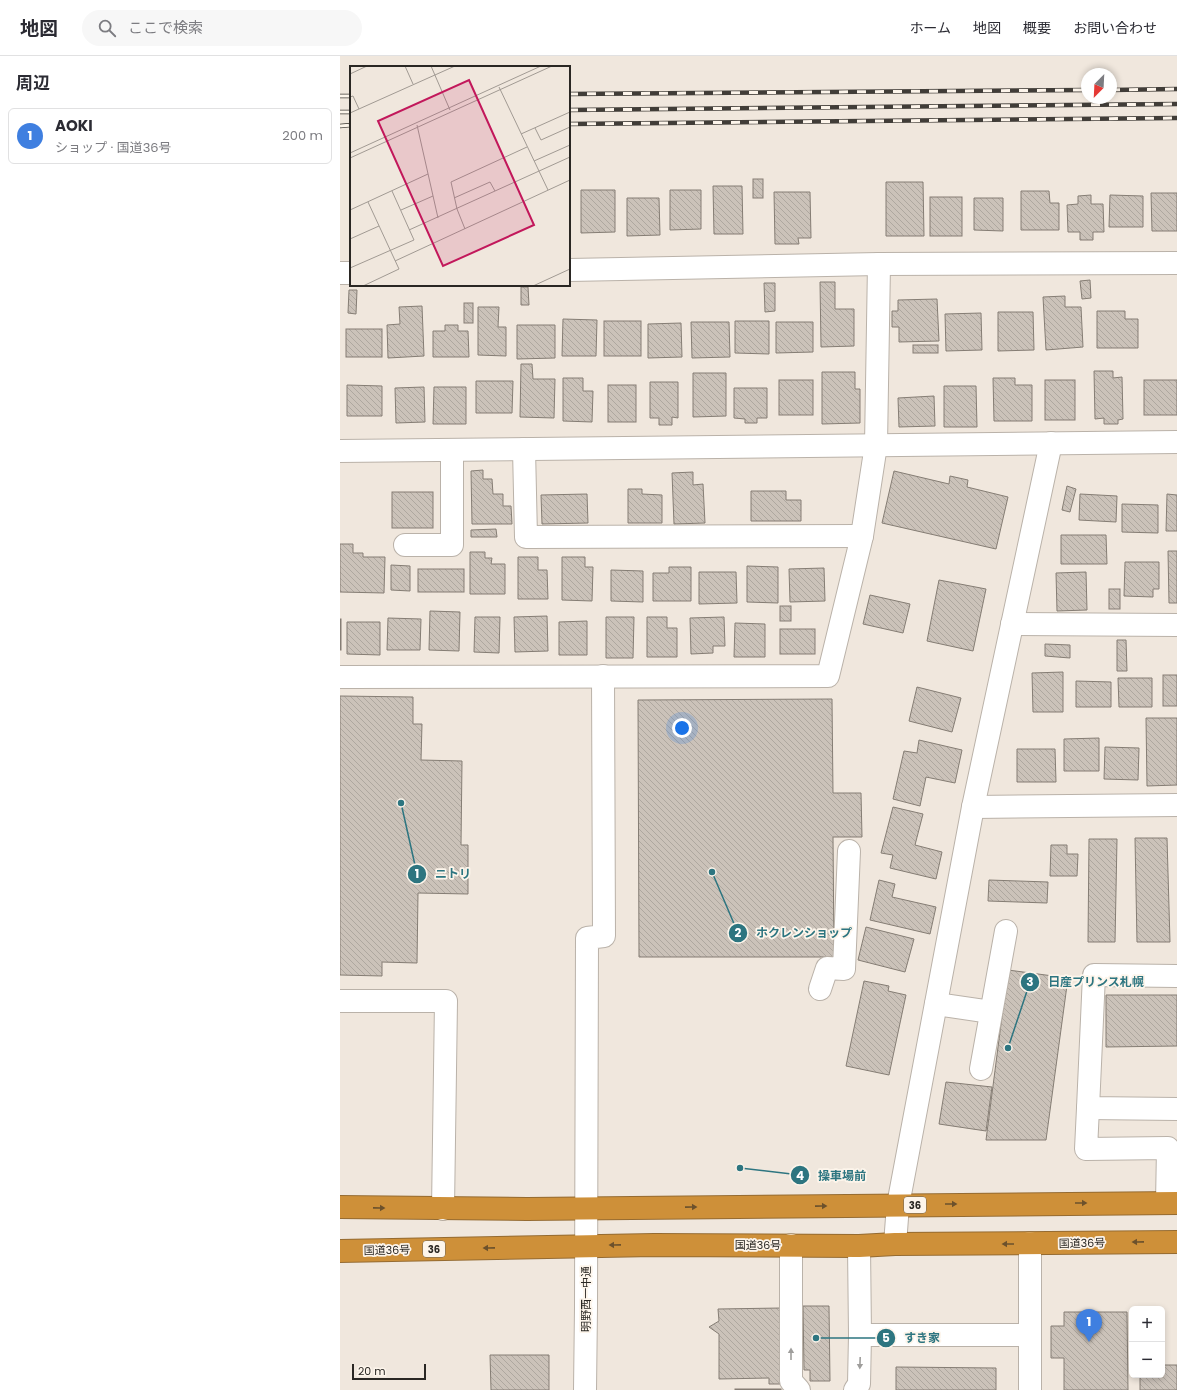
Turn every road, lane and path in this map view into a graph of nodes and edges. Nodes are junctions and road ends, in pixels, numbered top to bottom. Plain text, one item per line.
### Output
1 (1177, 263) edge
2 (879, 264) junction
3 (570, 270) edge
4 (350, 273) edge
5 (340, 274) edge
6 (1177, 442) edge
7 (1051, 443) junction
8 (876, 445) junction
9 (524, 449) junction
10 (452, 450) junction
11 (340, 451) edge
12 (862, 536) junction
13 (405, 545) dead end
14 (1012, 624) junction
15 (1177, 625) edge
16 (603, 676) junction
17 (340, 677) edge
18 (1177, 805) edge
19 (973, 807) junction
20 (849, 851) dead end
21 (1006, 931) dead end
22 (1177, 976) edge
23 (820, 989) dead end
24 (340, 1001) edge
25 (936, 1004) junction
26 (991, 1012) junction
27 (981, 1069) dead end
28 (1088, 1108) junction
29 (1177, 1109) edge
30 (1172, 1203) edge
31 (898, 1205) junction
32 (340, 1207) edge
33 (586, 1208) junction
34 (443, 1209) junction
35 (1177, 1242) edge
36 (1030, 1243) junction
37 (895, 1244) junction
38 (792, 1245) junction
39 (586, 1246) junction
40 (859, 1246) junction
41 (340, 1251) edge
42 (860, 1335) junction
43 (1030, 1335) junction
44 (585, 1390) edge
45 (800, 1390) edge
46 (855, 1390) edge
47 (1030, 1390) edge

1 - 2 street
2 - 3 street
2 - 8 street
4 - 5 street
6 - 7 street
7 - 8 street
7 - 14 street
8 - 9 street
8 - 12 street
9 - 10 street
9 - 12 street
10 - 11 street
10 - 13 street
12 - 16 street
14 - 15 street
14 - 19 street
16 - 17 street
16 - 33 street, 明野西一中通
18 - 19 street
19 - 25 street
20 - 23 street
21 - 26 street
22 - 28 street
24 - 34 street
25 - 26 street
25 - 31 street
26 - 27 street
28 - 29 street
28 - 30 street
31 -> 30 highway, 36
33 -> 31 highway, 36
31 - 37 street
32 -> 34 highway, 36
33 - 34 highway, 36
33 - 39 street, 明野西一中通
35 -> 36 highway, 国道36号 / 36
36 -> 37 highway, 国道36号 / 36
36 - 43 street
37 - 40 highway, 国道36号 / 36
38 -> 39 highway, 国道36号 / 36
38 - 40 highway, 国道36号 / 36
45 -> 38 street
39 -> 41 highway, 国道36号 / 36
39 - 44 street, 明野西一中通
40 - 42 street
42 - 43 street
42 -> 46 street
43 - 47 street

